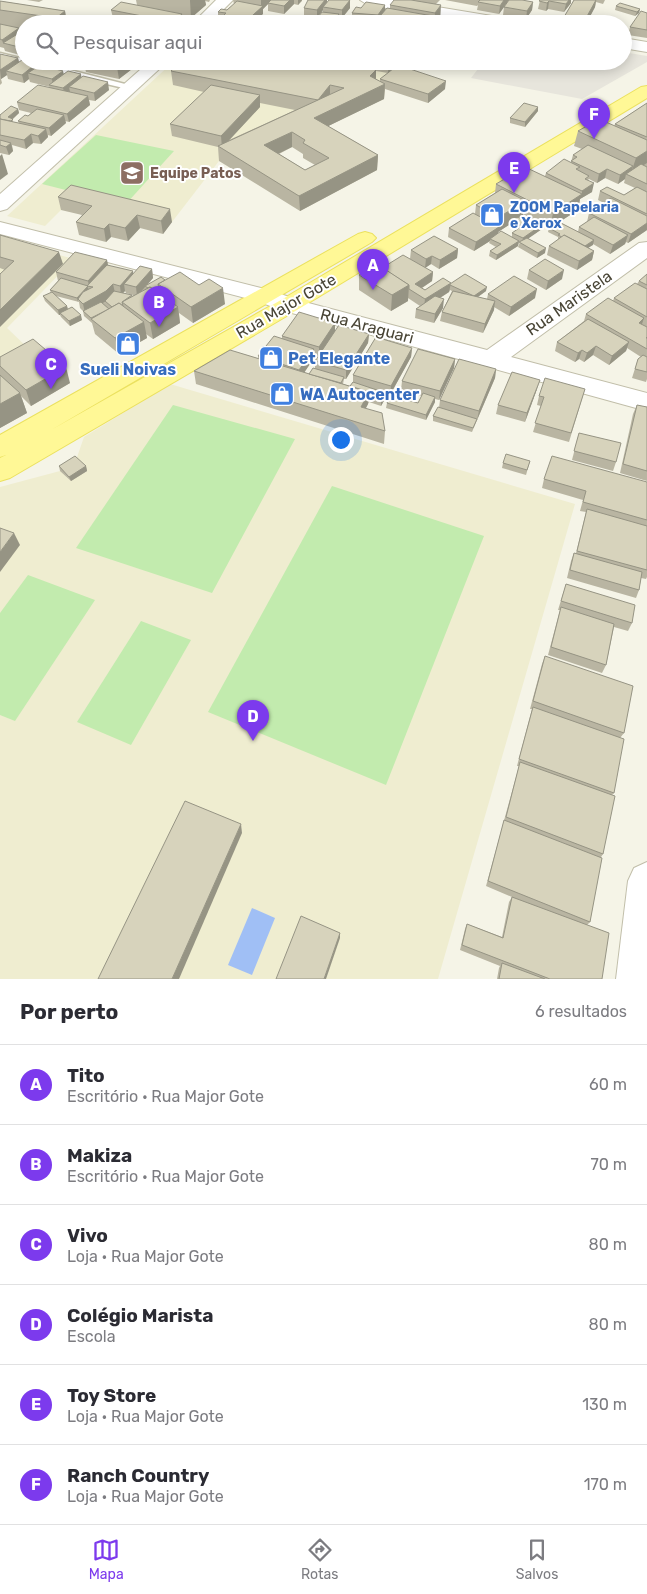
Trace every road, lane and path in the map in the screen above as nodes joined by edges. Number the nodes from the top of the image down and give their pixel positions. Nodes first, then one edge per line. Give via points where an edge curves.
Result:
1 (225, 0) edge
2 (368, 0) edge
3 (209, 15) edge
4 (457, 15) edge
5 (632, 44) edge
6 (647, 47) edge
7 (0, 56) edge
8 (15, 60) edge
9 (60, 70) edge
10 (150, 70) edge
11 (647, 76) edge
12 (132, 87) junction
13 (647, 91) edge
14 (0, 205) edge
15 (0, 228) edge
16 (647, 248) edge
17 (264, 296) junction
18 (289, 305) junction
19 (491, 359) junction
20 (647, 402) edge
21 (0, 448) edge
22 (0, 471) edge
23 (647, 881) edge
24 (636, 979) edge

1 - 3 street
2 - 4 street
5 - 6 street
7 - 8 lane
9 - 12 lane
10 - 12 street
11 - 17 main road, Rua Major Gote
12 - 14 street
13 - 18 main road, Rua Major Gote
15 - 17 street, Rua Araguari
16 - 19 street, Rua Maristela
17 - 18 street, Rua Araguari
17 - 21 main road, Rua Major Gote
18 - 19 street, Rua Araguari
18 - 22 main road, Rua Major Gote
19 - 20 street, Rua Araguari
23 - 24 street

